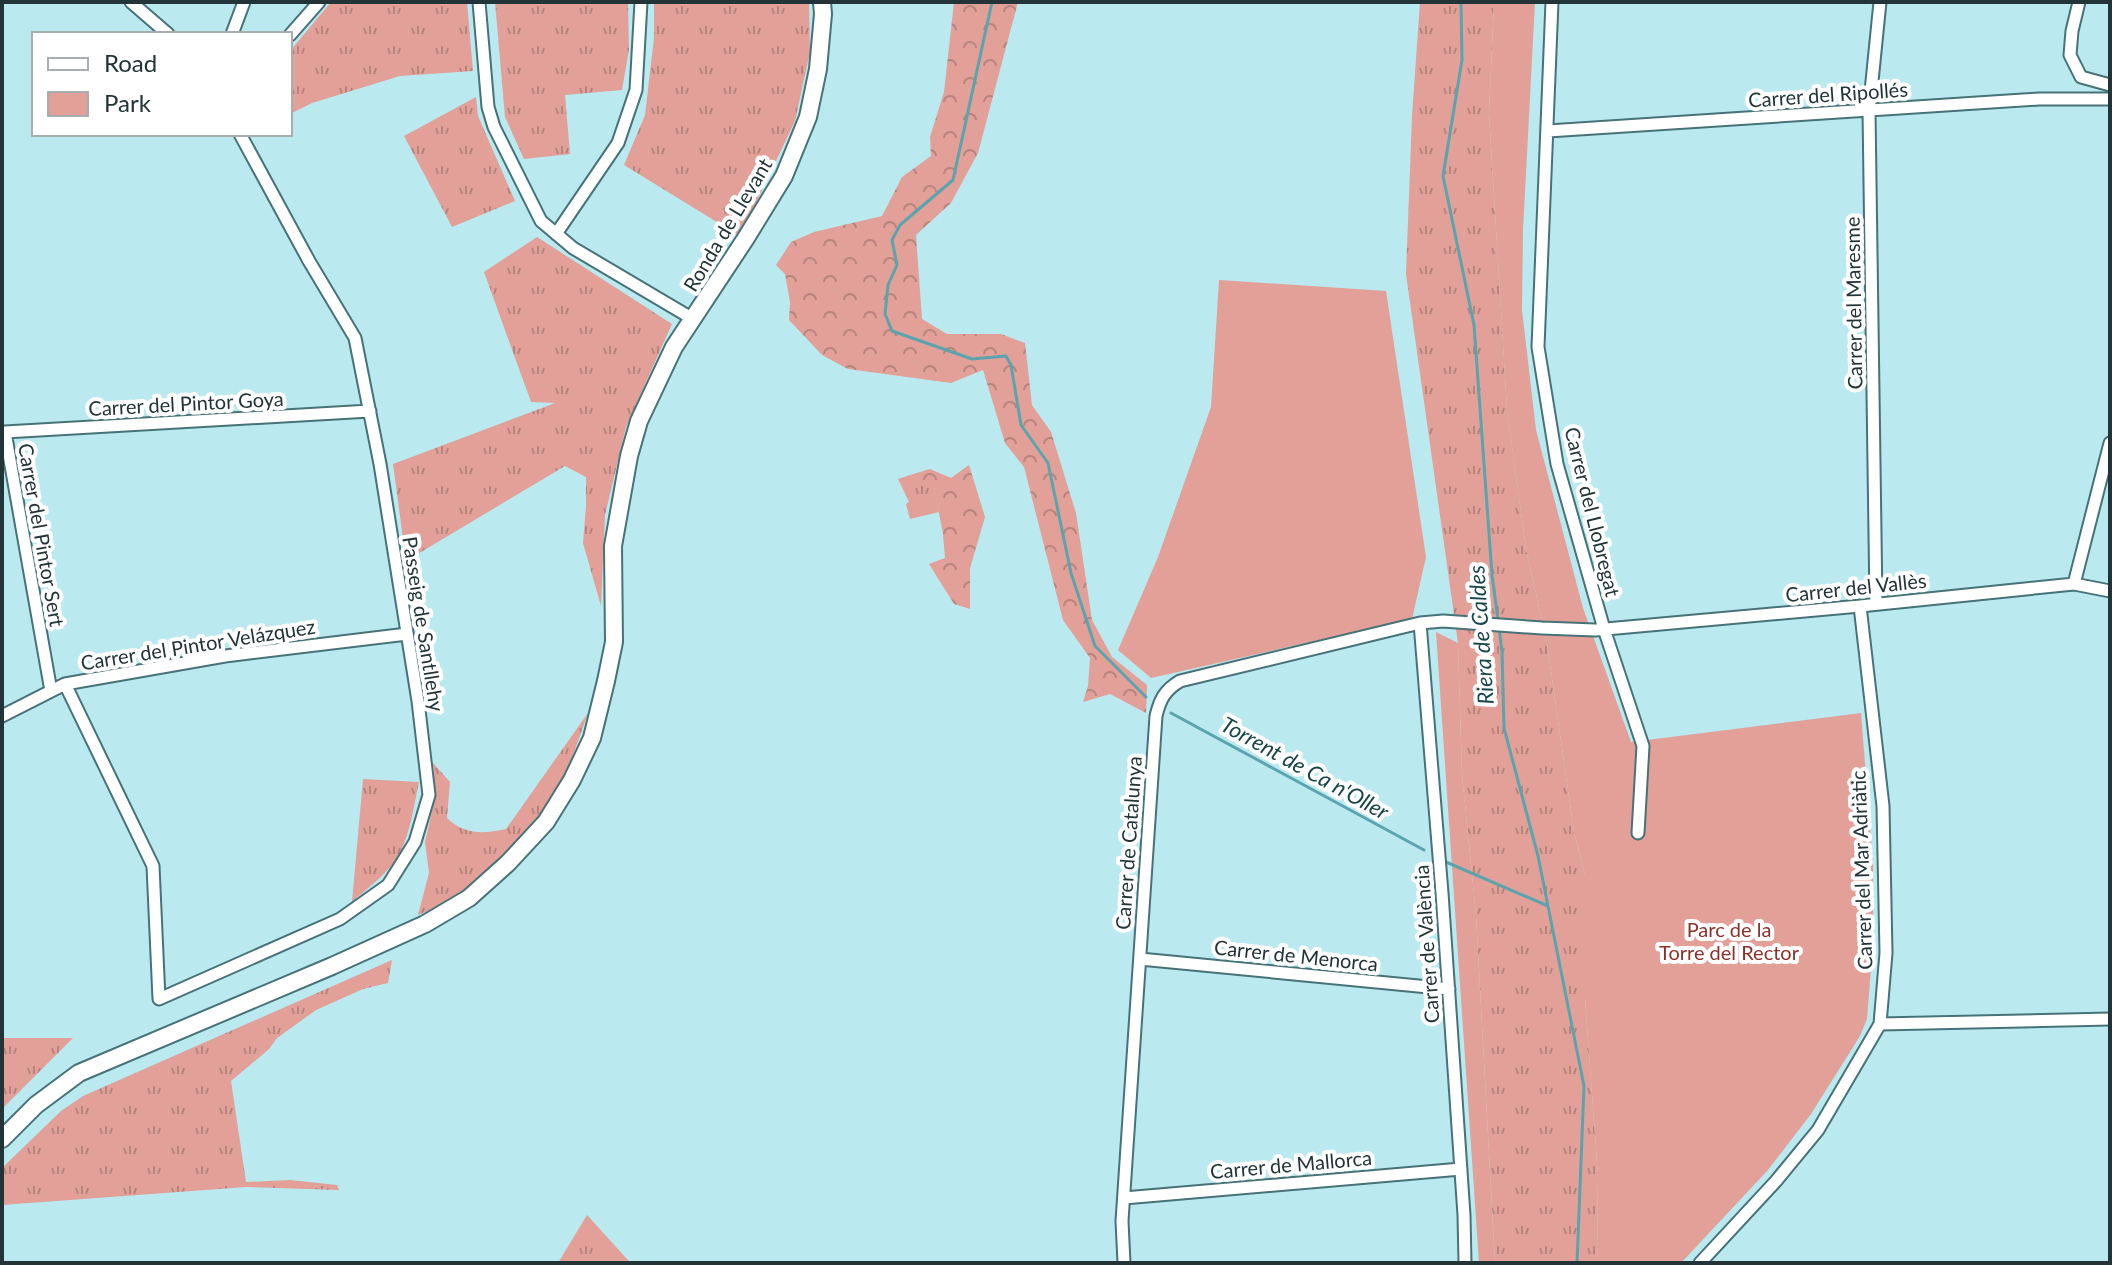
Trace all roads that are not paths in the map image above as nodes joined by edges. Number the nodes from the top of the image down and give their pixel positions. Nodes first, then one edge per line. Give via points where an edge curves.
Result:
1 (131, 2) edge
2 (244, 2) edge
3 (319, 2) edge
4 (479, 2) edge
5 (641, 2) edge
6 (822, 2) edge
7 (1552, 2) edge
8 (1880, 2) edge
9 (2079, 2) edge
10 (166, 32) edge
11 (233, 32) edge
12 (292, 33) edge
13 (2110, 85) edge
14 (2110, 99) edge
15 (1869, 111) junction
16 (1548, 131) junction
17 (241, 136) edge
18 (556, 234) junction
19 (693, 319) junction
20 (370, 411) junction
21 (5, 432) joint
22 (2110, 443) edge
23 (2074, 584) junction
24 (2110, 591) edge
25 (1876, 604) junction
26 (1860, 606) junction
27 (1420, 623) junction
28 (1542, 628) joint
29 (1604, 629) junction
30 (407, 634) junction
31 (65, 684) junction
32 (51, 691) junction
33 (2, 716) edge
34 (1638, 833) dead end
35 (1140, 959) junction
36 (1449, 989) junction
37 (2110, 1019) edge
38 (1880, 1024) junction
39 (2, 1139) edge
40 (1461, 1169) junction
41 (1124, 1198) junction
42 (1124, 1263) edge
43 (1465, 1263) edge
44 (1700, 1263) edge

1 - 10 street
2 - 11 street
3 - 12 street
4 - 18 street via 494,127 541,221
5 - 18 street via 636,90 618,143
6 - 19 main road, Ronda de Llevant via 818,69 808,117 776,188
7 - 16 street, Carrer del Llobregat
8 - 15 street, Carrer del Maresme
9 - 13 street via 2070,55 2081,77
14 - 15 street, Carrer del Ripollés
15 - 16 street, Carrer del Ripollés
15 - 25 street, Carrer del Maresme
16 - 29 street, Carrer del Llobregat via 1538,347 1557,464
17 - 20 street, Passeig de Santllehy via 355,338
18 - 19 street
19 - 39 main road, Ronda de Llevant via 639,421 613,546 614,642 592,738 546,822 469,898 425,924 79,1073
20 - 21 street, Carrer del Pintor Goya
20 - 30 street, Passeig de Santllehy
21 - 32 street, Carrer del Pintor Sert
22 - 23 street
23 - 24 street, Carrer del Vallès
23 - 25 street, Carrer del Vallès
25 - 26 street, Carrer del Vallès
26 - 29 street, Carrer del Vallès
26 - 38 street, Carrer del Mar Adriàtic via 1883,806 1886,953
27 - 28 street, Carrer de Catalunya
27 - 35 street, Carrer de Catalunya via 1180,681 1164,694 1156,716
27 - 36 street, Carrer de València
28 - 29 street, Carrer del Vallès
29 - 34 street, Carrer del Llobregat via 1643,746
30 - 31 street, Carrer del Pintor Velázquez via 225,656
30 - 31 street, Passeig de Santllehy via 429,795 415,842 388,885 340,919 159,999 153,866
31 - 32 street, Carrer del Pintor Velázquez
32 - 33 street, Carrer del Pintor Velázquez
35 - 36 street, Carrer de Menorca
35 - 41 street, Carrer de Catalunya
36 - 40 street, Carrer de València
37 - 38 street
38 - 44 street, Carrer del Mar Adriàtic via 1818,1130
40 - 41 street, Carrer de Mallorca
40 - 43 street, Carrer de València
41 - 42 street, Carrer de Catalunya

